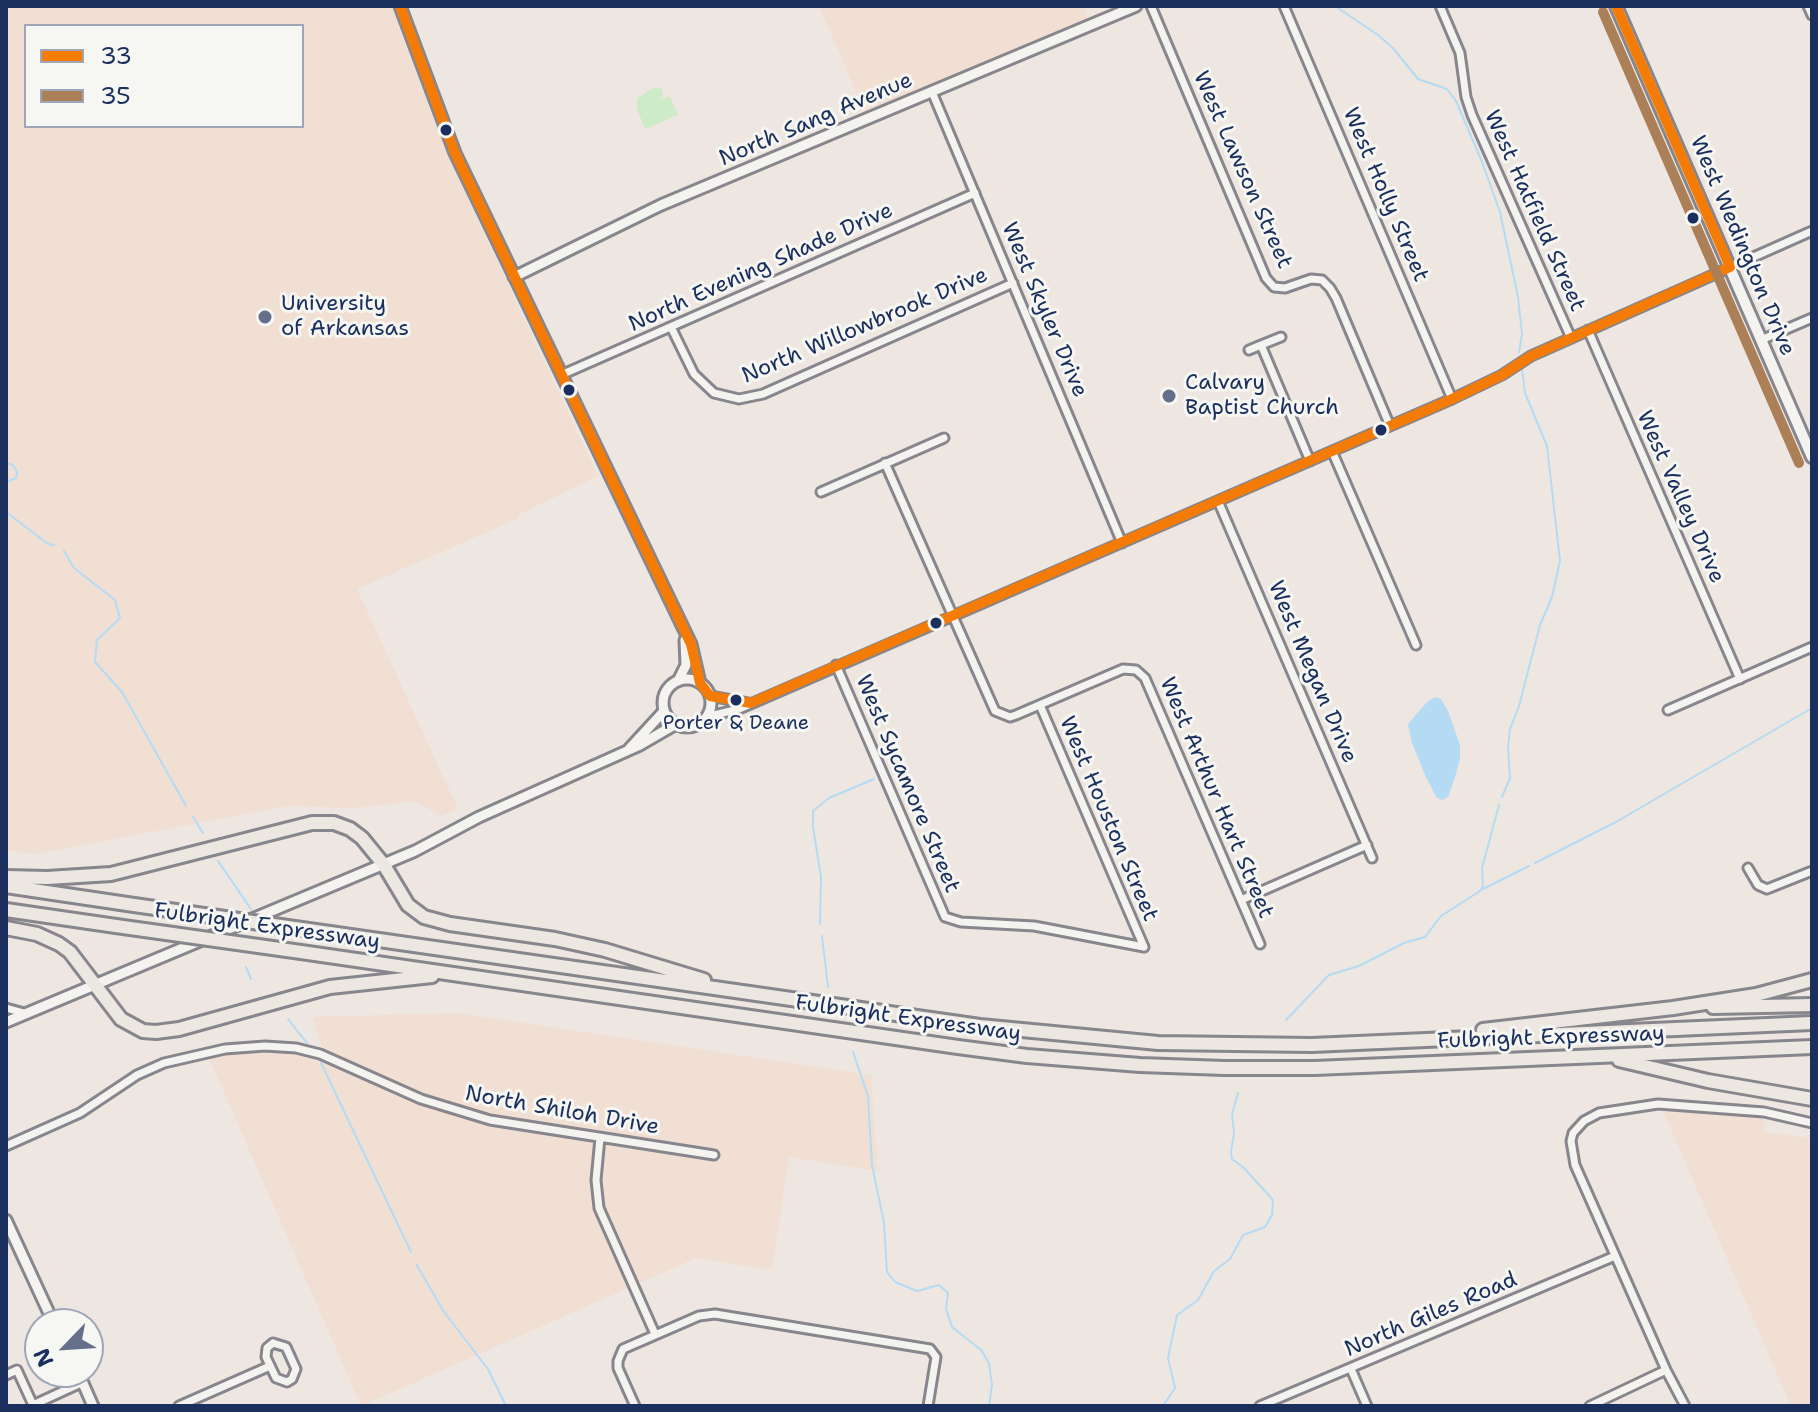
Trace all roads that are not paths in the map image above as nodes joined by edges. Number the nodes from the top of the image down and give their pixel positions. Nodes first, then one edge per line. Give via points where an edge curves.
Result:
1 (400, 6) edge
2 (1136, 6) edge
3 (1151, 6) edge
4 (1284, 6) edge
5 (1440, 6) edge
6 (1616, 6) edge
7 (1808, 6) edge
8 (1812, 15) edge
9 (932, 92) junction
10 (975, 193) junction
11 (1812, 231) edge
12 (1730, 267) junction
13 (514, 277) junction
14 (1013, 283) junction
15 (1812, 318) edge
16 (671, 327) junction
17 (1588, 330) junction
18 (1281, 337) dead end
19 (1571, 338) junction
20 (1761, 340) junction
21 (1261, 345) junction
22 (1249, 350) dead end
23 (561, 375) junction
24 (1452, 399) junction
25 (1390, 426) junction
26 (944, 438) dead end
27 (1332, 451) junction
28 (1812, 457) edge
29 (1310, 461) junction
30 (885, 463) junction
31 (821, 492) dead end
32 (1218, 501) junction
33 (1122, 543) junction
34 (951, 616) junction
35 (684, 629) junction
36 (1416, 645) dead end
37 (1812, 647) edge
38 (836, 665) junction
39 (1740, 679) junction
40 (678, 681) junction
41 (700, 683) junction
42 (710, 696) junction
43 (751, 703) junction
44 (1040, 705) junction
45 (1668, 710) dead end
46 (664, 711) junction
47 (710, 716) junction
48 (676, 724) junction
49 (629, 749) junction
50 (1367, 845) junction
51 (1372, 858) dead end
52 (384, 865) junction
53 (1748, 868) dead end
54 (1812, 871) edge
55 (6, 877) edge
56 (6, 886) edge
57 (1241, 900) junction
58 (6, 910) edge
59 (6, 928) edge
60 (1260, 944) dead end
61 (1144, 947) joint
62 (459, 974) junction
63 (1812, 980) edge
64 (94, 986) junction
65 (741, 992) junction
66 (1812, 1005) edge
67 (6, 1008) edge
68 (1673, 1008) junction
69 (24, 1013) junction
70 (6, 1022) edge
71 (1812, 1023) edge
72 (1385, 1042) junction
73 (1812, 1047) edge
74 (1601, 1056) junction
75 (1812, 1099) edge
76 (1812, 1123) edge
77 (600, 1138) junction
78 (6, 1146) edge
79 (714, 1155) dead end
80 (6, 1220) edge
81 (1615, 1256) junction
82 (47, 1308) edge
83 (655, 1334) junction
84 (270, 1366) junction
85 (1351, 1369) junction
86 (1666, 1370) junction
87 (6, 1375) edge
88 (71, 1388) edge
89 (34, 1406) edge
90 (179, 1406) edge
91 (635, 1406) edge
92 (928, 1406) edge
93 (1260, 1406) edge
94 (1367, 1406) edge
95 (1590, 1406) edge
96 (1685, 1406) edge

1 - 13 street via 455,153
2 - 9 street, North Sang Avenue
3 - 25 street, West Lawson Street via 1266,278 1274,287 1311,279 1330,288
4 - 24 street, West Holly Street
5 - 19 street, West Hatfield Street via 1460,53 1472,115
6 - 12 main road, West Wedington Drive
7 - 8 street
9 - 10 street, West Skyler Drive
9 - 13 street, North Sang Avenue via 647,211
10 - 14 street, West Skyler Drive
10 - 16 street, North Evening Shade Drive
11 - 12 street
12 - 17 street
12 - 20 main road, West Wedington Drive
13 - 23 street
14 - 16 street, North Willowbrook Drive via 763,394 739,399 714,393 694,374
14 - 33 street, West Skyler Drive
15 - 20 street
16 - 23 street, North Evening Shade Drive
17 - 19 street
17 - 39 street, West Valley Drive
18 - 21 street
19 - 24 street
20 - 28 main road, West Wedington Drive
21 - 22 street
21 - 29 street
23 - 35 street
24 - 25 street
25 - 27 street
26 - 30 street
27 - 29 street
27 - 36 street
29 - 32 street
30 - 31 street
30 - 34 street
32 - 33 street
32 - 50 street, West Megan Drive
33 - 34 street
34 - 38 street
34 - 44 street via 990,704 1002,715
35 - 40 street via 686,665
35 - 41 street
37 - 39 street
38 - 43 street
38 - 61 street, West Sycamore Street via 945,917 1034,926
39 - 45 street
40 - 41 street
40 - 46 street via 667,691
41 - 42 street
42 - 43 street
42 - 47 street
43 - 47 street
44 - 57 street, West Arthur Hart Street via 1123,669 1145,678
44 - 61 street, West Houston Street
46 - 48 street
46 - 49 street
47 - 48 street via 691,727
48 - 49 street
49 - 52 street
50 - 51 street, West Megan Drive
50 - 57 street
52 - 55 highway via 356,833 323,822 111,874
52 - 64 street
52 - 65 highway via 408,905 435,921 605,950
53 - 54 street via 1767,889
56 - 65 highway, Fulbright Expressway, bridge
57 - 60 street, West Arthur Hart Street
58 - 62 highway, Fulbright Expressway, bridge
59 - 64 highway via 59,944
62 - 64 highway via 330,987 156,1032 121,1019
62 - 74 highway, Fulbright Expressway via 1083,1061 1300,1068
63 - 68 highway
64 - 69 street
65 - 72 highway, Fulbright Expressway via 1094,1038 1222,1045
66 - 68 highway
67 - 69 street
68 - 72 highway
69 - 70 street
71 - 72 highway, Fulbright Expressway
73 - 74 highway, Fulbright Expressway
74 - 75 highway
76 - 81 street via 1764,1112 1658,1104 1599,1113 1584,1121 1571,1141 1575,1165
77 - 78 street, North Shiloh Drive via 466,1114 320,1054 255,1046 152,1067 80,1113
77 - 79 street, North Shiloh Drive
77 - 83 street via 599,1208
80 - 82 street
81 - 85 street, North Giles Road
81 - 86 street
83 - 91 street via 619,1355 618,1368
83 - 92 street via 715,1314 930,1349 934,1352
84 - 84 street via 281,1382 295,1375 281,1343 267,1348
84 - 90 street
85 - 93 street, North Giles Road
85 - 94 street
86 - 95 street
86 - 96 street
87 - 89 street via 17,1370
88 - 89 street

